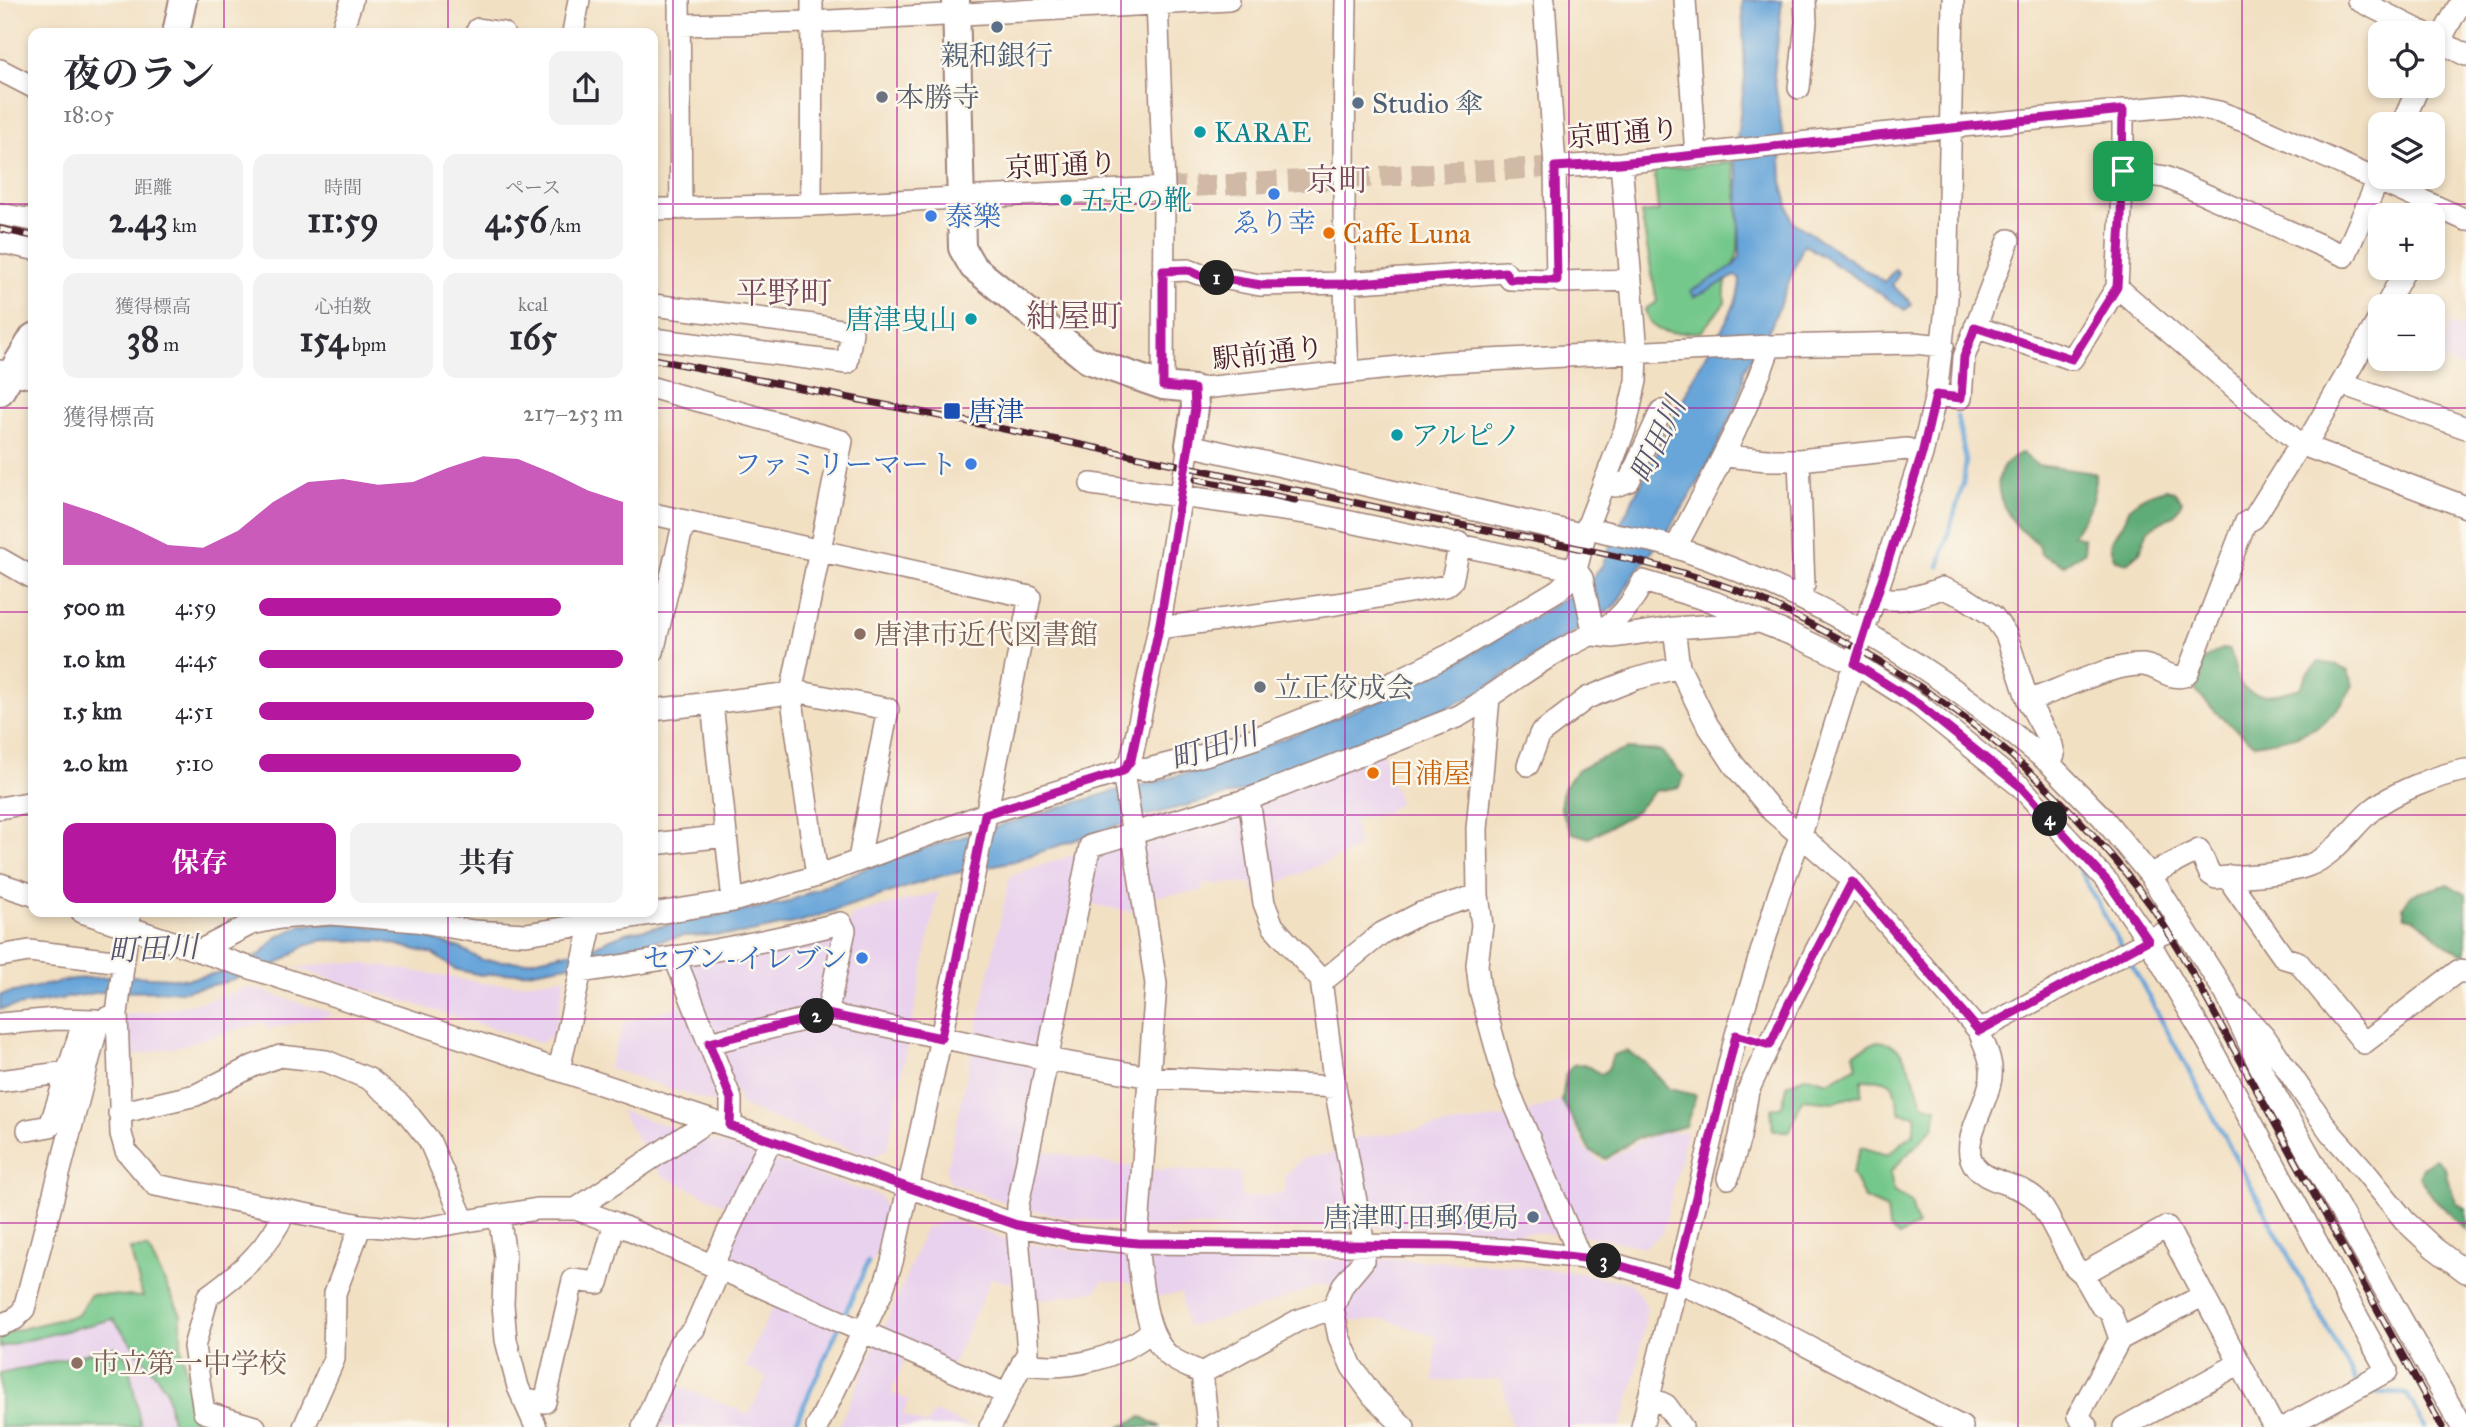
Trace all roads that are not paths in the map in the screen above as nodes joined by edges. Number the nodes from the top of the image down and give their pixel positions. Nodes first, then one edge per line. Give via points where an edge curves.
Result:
1 (183, 0) edge
2 (352, 0) edge
3 (579, 0) edge
4 (679, 0) edge
5 (812, 0) edge
6 (1229, 0) edge
7 (1346, 0) edge
8 (1544, 0) edge
9 (1685, 0) edge
10 (1805, 0) edge
11 (1953, 0) edge
12 (2358, 0) edge
13 (2462, 0) edge
14 (1157, 3) edge
15 (956, 6) edge
16 (2395, 21) edge
17 (811, 22) junction
18 (2445, 24) edge
19 (679, 25) junction
20 (177, 28) edge
21 (343, 28) edge
22 (574, 28) edge
23 (2445, 47) edge
24 (2466, 55) edge
25 (0, 70) edge
26 (28, 84) edge
27 (1799, 88) dead end
28 (2123, 110) junction
29 (1950, 129) junction
30 (1696, 155) junction
31 (1620, 163) junction
32 (1555, 167) junction
33 (2123, 171) junction
34 (2368, 172) edge
35 (1164, 188) junction
36 (2374, 189) edge
37 (2398, 189) edge
38 (960, 198) junction
39 (2421, 203) edge
40 (811, 205) junction
41 (658, 209) edge
42 (681, 209) junction
43 (0, 214) edge
44 (2445, 214) edge
45 (28, 219) edge
46 (2466, 220) edge
47 (2009, 240) dead end
48 (0, 242) edge
49 (28, 248) edge
50 (1163, 271) junction
51 (1557, 280) junction
52 (1630, 280) junction
53 (1344, 284) junction
54 (2117, 287) junction
55 (658, 306) edge
56 (1975, 327) junction
57 (2368, 338) edge
58 (658, 340) edge
59 (1765, 346) junction
60 (1943, 346) junction
61 (28, 347) edge
62 (1637, 352) junction
63 (1348, 372) junction
64 (11, 379) edge
65 (2342, 384) junction
66 (1163, 386) junction
67 (658, 389) edge
68 (1194, 389) junction
69 (1936, 395) junction
70 (1661, 411) dead end
71 (2466, 428) edge
72 (1189, 445) junction
73 (2302, 445) junction
74 (1922, 454) junction
75 (1725, 456) junction
76 (1799, 460) junction
77 (1604, 482) junction
78 (1091, 484) dead end
79 (1182, 495) junction
80 (2466, 507) edge
81 (658, 515) edge
82 (684, 521) junction
83 (1592, 532) junction
84 (1460, 543) junction
85 (1674, 547) junction
86 (820, 551) junction
87 (0, 559) edge
88 (1579, 574) junction
89 (28, 575) edge
90 (1877, 595) junction
91 (1800, 597) junction
92 (1760, 622) junction
93 (1158, 628) junction
94 (1674, 628) junction
95 (658, 631) edge
96 (1864, 631) junction
97 (1594, 635) junction
98 (1855, 664) junction
99 (1679, 667) junction
100 (791, 693) junction
101 (1489, 698) junction
102 (2028, 701) junction
103 (712, 703) junction
104 (658, 709) edge
105 (2050, 764) junction
106 (1528, 765) dead end
107 (2466, 770) edge
108 (1125, 772) junction
109 (1249, 799) junction
110 (28, 803) edge
111 (0, 807) edge
112 (985, 818) junction
113 (1133, 832) junction
114 (1801, 835) junction
115 (726, 836) junction
116 (658, 843) edge
117 (859, 859) junction
118 (2150, 875) junction
119 (817, 876) junction
120 (2231, 876) junction
121 (1852, 882) junction
122 (0, 884) edge
123 (28, 893) edge
124 (1478, 895) junction
125 (733, 901) junction
126 (658, 910) edge
127 (290, 917) edge
128 (420, 917) edge
129 (492, 917) edge
130 (593, 917) edge
131 (250, 918) edge
132 (128, 919) edge
133 (2183, 926) junction
134 (494, 933) junction
135 (2132, 948) junction
136 (203, 952) junction
137 (0, 956) edge
138 (676, 958) junction
139 (122, 961) junction
140 (580, 972) junction
141 (2466, 972) edge
142 (1321, 980) junction
143 (2226, 994) junction
144 (827, 1014) junction
145 (101, 1018) junction
146 (0, 1024) edge
147 (1979, 1031) junction
148 (1736, 1035) junction
149 (941, 1038) junction
150 (709, 1043) junction
151 (1770, 1045) junction
152 (1047, 1059) junction
153 (559, 1070) junction
154 (68, 1072) junction
155 (1150, 1077) junction
156 (0, 1081) edge
157 (1335, 1087) junction
158 (120, 1113) junction
159 (709, 1120) junction
160 (730, 1126) junction
161 (28, 1130) dead end
162 (771, 1139) junction
163 (1728, 1178) dead end
164 (910, 1189) junction
165 (576, 1209) junction
166 (285, 1211) junction
167 (499, 1216) junction
168 (464, 1222) junction
169 (615, 1223) junction
170 (361, 1225) junction
171 (1017, 1225) junction
172 (1138, 1243) junction
173 (1364, 1245) junction
174 (1580, 1257) junction
175 (716, 1268) junction
176 (2466, 1272) edge
177 (2083, 1274) junction
178 (1675, 1282) junction
179 (2204, 1295) junction
180 (1333, 1308) junction
181 (0, 1325) edge
182 (848, 1326) junction
183 (1152, 1331) junction
184 (2120, 1339) junction
185 (1023, 1363) junction
186 (2240, 1363) junction
187 (1202, 1373) junction
188 (1006, 1394) junction
189 (1649, 1397) junction
190 (523, 1399) junction
191 (819, 1426) edge
192 (255, 1427) edge
193 (304, 1427) edge
194 (536, 1427) edge
195 (643, 1427) edge
196 (990, 1427) edge
197 (1208, 1427) edge
198 (1404, 1427) edge
199 (1642, 1427) edge
200 (1682, 1427) edge
201 (1962, 1427) edge
202 (2087, 1427) edge
203 (2124, 1427) edge
204 (2274, 1427) edge
205 (2285, 1427) edge
206 (2462, 1427) edge

1 - 20 main road
2 - 21 street
3 - 22 street
4 - 19 street
5 - 17 street
6 - 14 street
7 - 53 street
8 - 32 street
9 - 30 street
10 - 27 street
11 - 29 street
12 - 16 street
13 - 18 street
14 - 15 street
14 - 35 street
15 - 17 street
15 - 38 main road
17 - 19 street
17 - 40 street
19 - 42 street
23 - 24 street
25 - 26 street
28 - 29 street, 京町通り
28 - 33 street
28 - 34 street, 京町通り via 2183,105 2219,112
29 - 30 street, 京町通り
29 - 60 street
30 - 31 street, 京町通り
31 - 32 street, 京町通り
31 - 52 street
32 - 51 street
33 - 36 street via 2165,177 2345,256
33 - 54 street
35 - 38 street, 京町通り
35 - 50 street
37 - 39 street, 京町通り
38 - 40 street, 京町通り
38 - 66 main road via 962,247 972,267 1088,360
40 - 42 street, 京町通り
41 - 42 street, 京町通り
43 - 45 street
44 - 46 street, 京町通り
47 - 56 street
48 - 49 street
50 - 53 street via 1188,270 1261,285
50 - 66 street
51 - 52 street
51 - 53 street via 1510,279 1505,272
52 - 62 street
53 - 63 street
54 - 56 street via 2072,359
54 - 73 street
55 - 58 street via 852,332 846,363
56 - 69 street via 1964,357 1961,398
57 - 65 street
59 - 60 street, 駅前通り
59 - 62 street, 駅前通り
59 - 75 street via 1757,386
60 - 69 street
61 - 64 main road
62 - 63 street, 駅前通り
62 - 77 street via 1632,404
63 - 68 street, 駅前通り
65 - 71 street
65 - 73 street
66 - 68 main road
67 - 86 street via 842,441
68 - 72 main road
69 - 74 street
70 - 77 street via 1629,481 1615,486
72 - 79 street
72 - 83 street
73 - 80 street
73 - 102 street via 2254,517 2245,523 2184,677 2144,665 2119,668
74 - 76 street via 1907,449
74 - 90 street
75 - 76 street
75 - 85 street
76 - 91 street via 1804,585
77 - 83 street
78 - 79 street
79 - 84 street via 1313,514
79 - 93 street
81 - 82 street
82 - 86 street
82 - 95 street
83 - 85 street
83 - 88 street
84 - 88 street
84 - 93 street via 1452,581 1446,586
85 - 91 street
86 - 100 street
86 - 112 street via 1030,597
87 - 89 street
88 - 97 street
88 - 108 street via 1449,655 1384,687 1208,754
90 - 96 street
90 - 102 street via 1887,600 1942,588 1993,616 2006,634
91 - 96 street
92 - 94 street
92 - 97 street via 1714,602 1643,581 1632,604
92 - 98 street
93 - 108 street
94 - 97 street via 1612,637
94 - 99 street
96 - 98 street
96 - 105 street via 1935,674
97 - 101 street via 1559,651
98 - 114 street
98 - 135 street via 1918,704 2021,787 2108,882
99 - 106 street via 1587,698 1540,734
99 - 114 street via 1734,765 1773,812
100 - 103 street
100 - 117 street via 888,709
100 - 119 street
101 - 109 street via 1459,716
101 - 124 street via 1477,829
102 - 105 street via 2052,745
103 - 104 street
103 - 115 street
105 - 118 street via 2104,818
107 - 120 street via 2417,785 2374,808 2331,852 2308,866
108 - 112 street
108 - 113 street
109 - 113 street
109 - 142 street via 1264,903 1273,926
110 - 111 street
112 - 117 street
112 - 149 street
113 - 152 street via 1090,846
113 - 155 street via 1157,984
114 - 121 street
114 - 148 street
115 - 116 street
115 - 125 street
117 - 119 street
118 - 120 street via 2199,850 2210,874
118 - 133 street
119 - 125 street
120 - 141 street via 2284,958 2298,962 2364,1043 2458,971
121 - 147 street
121 - 151 street
122 - 123 street
124 - 142 street via 1421,913 1382,933
124 - 174 street via 1480,990 1506,1084
125 - 126 street
127 - 131 street
128 - 134 street
129 - 134 street
130 - 134 street via 526,934
130 - 140 street
131 - 136 street
132 - 136 street
132 - 139 street
133 - 135 street
133 - 143 street
135 - 147 street
135 - 205 street via 2210,1046 2387,1371
136 - 153 street
137 - 139 street via 29,951
138 - 140 street
138 - 144 street via 841,923 845,930
138 - 150 street
139 - 145 street
140 - 153 street
142 - 157 street
143 - 176 street via 2267,1040 2330,1132 2405,1222
143 - 206 street via 2263,1073
144 - 149 street
144 - 150 street
145 - 146 street
145 - 154 street
145 - 158 street
145 - 181 street via 24,1309
147 - 177 street via 1992,1076 1968,1145 1971,1160 1980,1174 2018,1187 2037,1200
148 - 151 street
148 - 178 street
149 - 152 street
149 - 164 street
150 - 160 street via 731,1099
151 - 163 street via 1748,1091
152 - 155 street
152 - 171 street
153 - 159 street
154 - 156 street
154 - 161 street via 50,1126
155 - 157 street
155 - 172 street
157 - 173 street
158 - 166 street via 126,1151 156,1185
158 - 168 street via 196,1094 280,1056 326,1061 369,1079 401,1105 429,1140
159 - 160 street
159 - 165 street
160 - 162 street
162 - 164 street
162 - 175 street
164 - 171 street
164 - 182 street via 882,1293
165 - 167 street via 537,1209
165 - 169 street
166 - 170 street
166 - 192 street via 262,1248 208,1296 194,1347 204,1412
167 - 168 street
167 - 190 street via 505,1256 506,1340
168 - 170 street via 414,1230
169 - 175 street
169 - 190 street via 598,1283 573,1280 545,1402
170 - 193 street via 335,1293 334,1359
171 - 172 street via 1073,1237
171 - 185 street via 1028,1352
172 - 173 street
172 - 183 street
173 - 174 street via 1450,1246
173 - 180 street via 1363,1261 1343,1285
174 - 178 street
175 - 182 street
175 - 195 street via 694,1329 679,1345
177 - 179 street via 2167,1227
177 - 184 street via 2100,1304 2111,1313
178 - 189 street
178 - 201 street via 1717,1299
179 - 184 street
179 - 186 street
180 - 187 street via 1297,1321
180 - 198 street via 1352,1367
182 - 188 street
182 - 191 street
183 - 185 street via 1120,1352 1079,1364
183 - 187 street via 1171,1357
184 - 202 street via 2078,1416
185 - 188 street
186 - 203 street
186 - 204 street
187 - 197 street
188 - 196 street
189 - 199 street
189 - 200 street via 1666,1405
190 - 194 street

